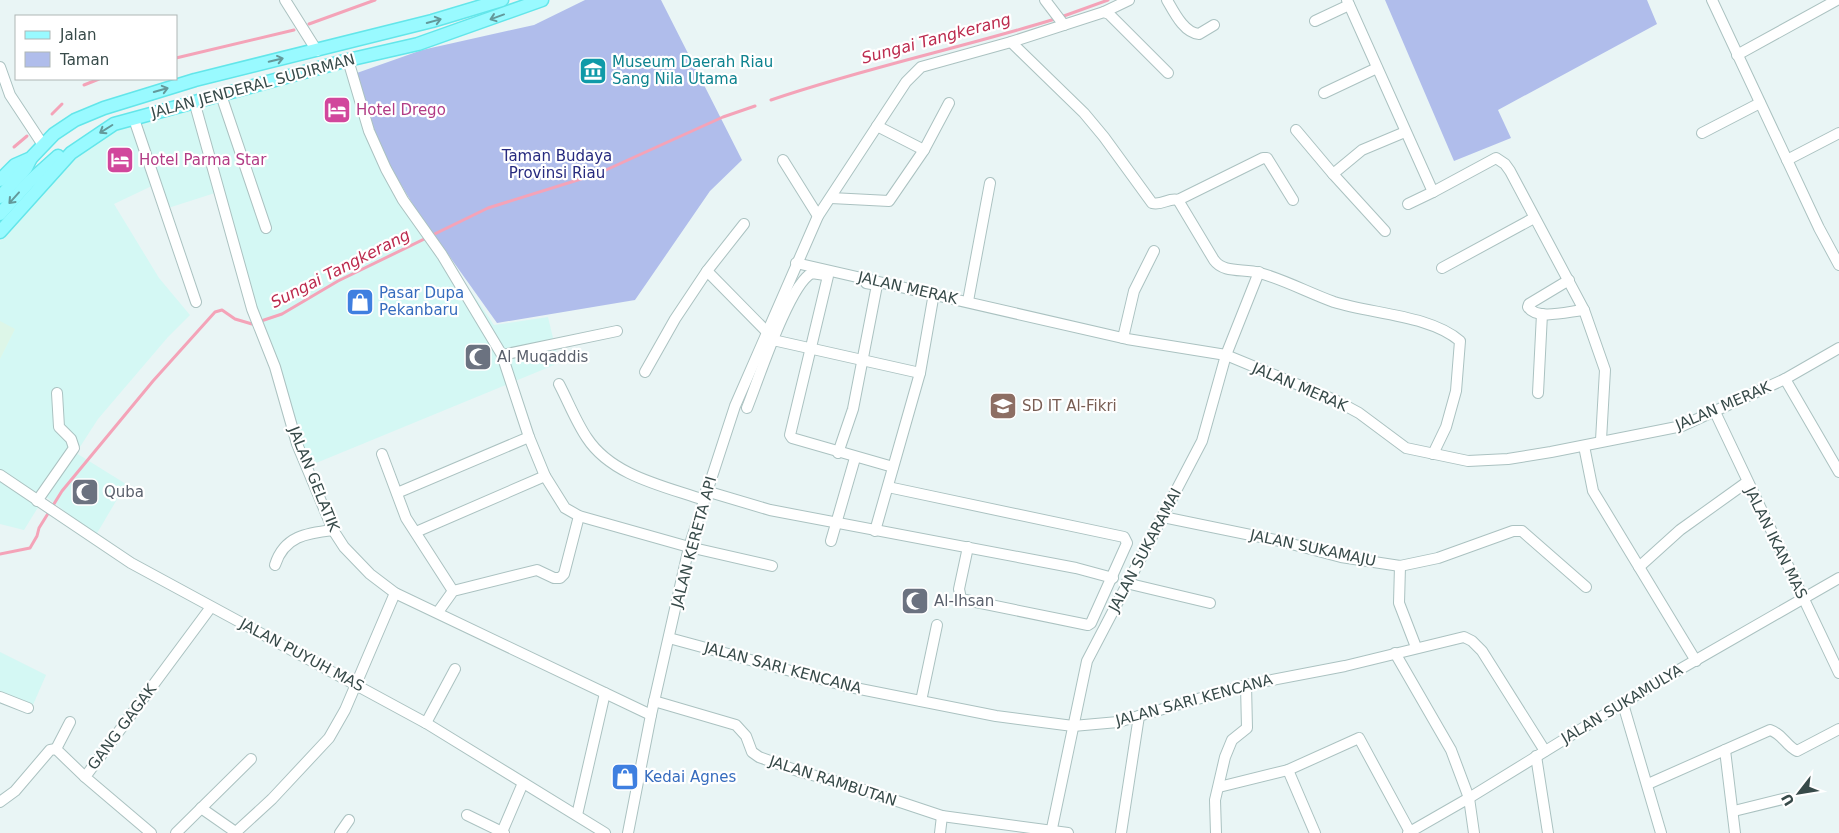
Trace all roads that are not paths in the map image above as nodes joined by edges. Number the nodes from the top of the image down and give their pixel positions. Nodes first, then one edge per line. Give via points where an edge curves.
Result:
1 (285, 0) edge
2 (502, 0) edge
3 (542, 0) edge
4 (1129, 0) edge
5 (1167, 0) edge
6 (1712, 0) edge
7 (1837, 0) edge
8 (1348, 3) edge
9 (1048, 4) edge
10 (1104, 12) junction
11 (1315, 21) dead end
12 (1064, 25) junction
13 (1214, 25) dead end
14 (1011, 42) junction
15 (317, 51) junction
16 (1737, 56) junction
17 (348, 60) junction
18 (0, 67) edge
19 (1377, 68) junction
20 (1168, 73) dead end
21 (1324, 93) dead end
22 (221, 95) junction
23 (194, 101) junction
24 (949, 103) dead end
25 (1760, 103) junction
26 (134, 119) junction
27 (878, 126) junction
28 (1296, 130) dead end
29 (1405, 132) junction
30 (1702, 133) dead end
31 (1839, 133) edge
32 (43, 145) junction
33 (924, 150) junction
34 (71, 153) junction
35 (31, 158) junction
36 (782, 160) dead end
37 (1787, 160) junction
38 (1333, 174) junction
39 (24, 179) junction
40 (0, 180) edge
41 (990, 183) dead end
42 (1433, 192) junction
43 (0, 197) edge
44 (831, 198) junction
45 (1178, 200) junction
46 (1293, 200) dead end
47 (1408, 204) dead end
48 (0, 214) edge
49 (818, 216) junction
50 (1534, 218) junction
51 (744, 224) dead end
52 (266, 228) dead end
53 (1385, 231) dead end
54 (0, 232) edge
55 (1154, 252) dead end
56 (796, 263) junction
57 (1839, 265) edge
58 (1442, 268) dead end
59 (707, 271) junction
60 (1259, 272) junction
61 (828, 276) junction
62 (1569, 280) junction
63 (934, 293) junction
64 (968, 301) junction
65 (196, 302) dead end
66 (1584, 310) junction
67 (1542, 314) junction
68 (617, 331) dead end
69 (770, 336) junction
70 (1123, 338) junction
71 (811, 348) junction
72 (1839, 348) edge
73 (502, 355) junction
74 (1226, 356) junction
75 (862, 360) junction
76 (645, 372) dead end
77 (920, 372) junction
78 (1785, 379) junction
79 (559, 384) dead end
80 (57, 393) dead end
81 (1538, 393) dead end
82 (748, 408) dead end
83 (1715, 412) junction
84 (529, 437) junction
85 (1602, 440) junction
86 (1584, 446) junction
87 (838, 453) junction
88 (382, 454) dead end
89 (1433, 454) junction
90 (855, 458) junction
91 (893, 467) junction
92 (1839, 472) edge
93 (0, 475) edge
94 (545, 476) junction
95 (1747, 482) junction
96 (888, 487) junction
97 (397, 494) junction
98 (705, 496) junction
99 (40, 503) junction
100 (579, 516) junction
101 (1163, 518) junction
102 (836, 524) junction
103 (334, 530) junction
104 (416, 532) junction
105 (875, 532) junction
106 (831, 540) dead end
107 (690, 546) junction
108 (968, 547) junction
109 (275, 564) dead end
110 (772, 566) dead end
111 (1400, 566) junction
112 (1638, 567) junction
113 (1112, 578) junction
114 (1839, 578) edge
115 (1126, 583) junction
116 (1586, 587) dead end
117 (453, 591) junction
118 (395, 593) junction
119 (1803, 599) junction
120 (1210, 603) dead end
121 (212, 607) junction
122 (438, 612) junction
123 (937, 624) dead end
124 (669, 638) junction
125 (1416, 647) junction
126 (1395, 653) junction
127 (1696, 660) junction
128 (455, 669) dead end
129 (1839, 673) edge
130 (355, 683) junction
131 (1246, 685) junction
132 (605, 693) junction
133 (0, 697) edge
134 (654, 701) junction
135 (921, 702) junction
136 (1623, 704) junction
137 (28, 708) dead end
138 (651, 715) junction
139 (1139, 716) junction
140 (70, 722) dead end
141 (426, 723) junction
142 (1073, 726) junction
143 (1839, 729) edge
144 (56, 749) junction
145 (1725, 750) junction
146 (1540, 754) junction
147 (251, 759) dead end
148 (1288, 770) junction
149 (85, 777) junction
150 (523, 783) junction
151 (1648, 784) junction
152 (1219, 787) junction
153 (1469, 798) junction
154 (1787, 798) dead end
155 (0, 802) edge
156 (201, 808) junction
157 (1734, 811) junction
158 (467, 815) dead end
159 (577, 815) junction
160 (942, 816) junction
161 (349, 820) dead end
162 (234, 832) edge
163 (503, 832) edge
164 (1052, 832) edge
165 (1409, 832) edge
166 (151, 833) edge
167 (176, 833) edge
168 (340, 833) edge
169 (605, 833) edge
170 (628, 833) edge
171 (940, 833) edge
172 (1068, 833) edge
173 (1121, 833) edge
174 (1216, 833) edge
175 (1315, 833) edge
176 (1474, 833) edge
177 (1548, 833) edge
178 (1661, 833) edge
179 (1735, 833) edge

1 - 15 street
15 -> 2 main road, JALAN JENDERAL SUDIRMAN via 469,12
3 -> 17 main road, JALAN JENDERAL SUDIRMAN via 418,44
4 - 10 street, JALAN KERETA API
5 - 13 street via 1192,33 1199,34
6 - 16 street
7 - 16 street
8 - 11 street
8 - 19 street
9 - 12 street
10 - 12 street, JALAN KERETA API
10 - 20 street
12 - 14 street, JALAN KERETA API
14 - 27 street, JALAN KERETA API via 918,69
14 - 45 street via 1084,113 1149,201 1156,205
32 -> 15 main road, JALAN JENDERAL SUDIRMAN via 76,120 104,108 195,80
16 - 25 street
17 - 22 main road, JALAN JENDERAL SUDIRMAN
17 - 73 street via 369,131 403,200 442,255
18 - 32 street via 10,95
19 - 21 street
19 - 29 street
22 - 23 main road, JALAN JENDERAL SUDIRMAN
22 - 52 street
23 - 26 main road, JALAN JENDERAL SUDIRMAN
23 - 103 street, JALAN GELATIK via 252,309 276,367 297,444
24 - 33 street
25 - 30 street
25 - 37 street
26 -> 34 main road, JALAN JENDERAL SUDIRMAN via 114,124
26 - 65 street
27 - 33 street
27 - 44 street, JALAN KERETA API
28 - 38 street
29 - 38 street via 1362,150
29 - 42 street
31 - 37 street
32 - 35 main road, JALAN JENDERAL SUDIRMAN
33 - 44 street via 889,201
34 - 39 main road via 56,157
34 - 54 main road, JALAN JENDERAL SUDIRMAN
35 - 39 main road
35 - 40 main road, JALAN JENDERAL SUDIRMAN via 15,165
36 - 49 street
37 - 57 street
38 - 53 street
39 - 43 main road
39 -> 48 main road
41 - 64 street
42 - 47 street
42 - 50 street via 1496,158 1510,171
44 - 49 street, JALAN KERETA API
45 - 46 street via 1263,158 1272,164
45 - 60 street via 1216,264
49 - 56 street, JALAN KERETA API
50 - 58 street
50 - 62 street
51 - 59 street
55 - 70 street via 1134,291
56 - 63 street, JALAN MERAK
56 - 69 street, JALAN KERETA API
59 - 69 street
59 - 76 street
60 - 74 street, JALAN SUKARAMAI
60 - 89 street via 1335,302 1430,325 1460,341 1456,391 1446,427
61 - 69 street via 812,273 802,282
61 - 71 street
61 - 75 street via 877,285
62 - 66 street
62 - 67 street via 1529,304 1530,311
63 - 64 street, JALAN MERAK
63 - 77 street
64 - 70 street, JALAN MERAK
66 - 67 street
66 - 85 street via 1605,370
67 - 81 street
68 - 73 street
69 - 71 street
69 - 82 street
69 - 98 street, JALAN KERETA API via 735,406
70 - 74 street, JALAN MERAK
71 - 75 street
71 - 87 street via 790,435
72 - 78 street, JALAN MERAK
73 - 84 street
74 - 89 street, JALAN MERAK via 1335,400 1359,413 1406,448
74 - 101 street, JALAN SUKARAMAI via 1202,441
75 - 77 street
75 - 87 street via 853,409
77 - 91 street
78 - 83 street, JALAN MERAK
78 - 92 street
79 - 98 street via 587,438 603,455 632,475
80 - 99 street via 58,425 71,439 74,448
83 - 85 street, JALAN MERAK via 1682,426
83 - 95 street, JALAN IKAN MAS
84 - 94 street
84 - 97 street
85 - 86 street, JALAN MERAK
86 - 89 street, JALAN MERAK via 1468,461
86 - 112 street via 1593,491
87 - 90 street
88 - 97 street
90 - 91 street
90 - 102 street
91 - 96 street
93 - 99 street, JALAN PUYUH MAS
94 - 100 street via 565,508
94 - 104 street
95 - 112 street via 1680,530
95 - 119 street, JALAN IKAN MAS
96 - 105 street
96 - 113 street via 1124,537 1127,542
97 - 104 street via 406,518
98 - 102 street
98 - 107 street, JALAN KERETA API
99 - 121 street, JALAN PUYUH MAS via 131,563
100 - 107 street
100 - 117 street via 564,574 560,578 537,570
101 - 111 street, JALAN SUKAMAJU via 1280,541 1341,557
101 - 115 street, JALAN SUKARAMAI
102 - 105 street
102 - 106 street
103 - 109 street via 312,532 292,539
103 - 118 street, JALAN GELATIK via 356,562
104 - 117 street
105 - 108 street
107 - 110 street
107 - 124 street, JALAN KERETA API
108 - 113 street
108 - 113 street via 959,589 961,599 1088,625
111 - 116 street, JALAN SUKAMAJU via 1438,558 1513,531 1522,531
111 - 125 street via 1399,603
112 - 127 street
114 - 119 street, JALAN SUKAMULYA
115 - 120 street
115 - 142 street, JALAN SUKARAMAI via 1087,661
117 - 122 street
118 - 122 street, JALAN GELATIK
118 - 130 street
119 - 127 street, JALAN SUKAMULYA
119 - 129 street, JALAN IKAN MAS
121 - 130 street, JALAN PUYUH MAS
121 - 149 street, GANG GAGAK
122 - 132 street, JALAN GELATIK
123 - 135 street
124 - 134 street, JALAN KERETA API
124 - 135 street, JALAN SARI KENCANA via 850,687
125 - 126 street, JALAN SARI KENCANA
125 - 146 street, JALAN SARI KENCANA via 1459,637 1472,641 1482,651
126 - 131 street, JALAN SARI KENCANA
126 - 153 street via 1451,750
127 - 136 street, JALAN SUKAMULYA
128 - 141 street
130 - 141 street, JALAN PUYUH MAS
130 - 162 street via 329,738 272,799
131 - 139 street, JALAN SARI KENCANA
131 - 152 street via 1247,728 1229,746
132 - 138 street, JALAN GELATIK
132 - 159 street
133 - 137 street
134 - 138 street, JALAN KERETA API
134 - 160 street, JALAN RAMBUTAN via 736,725 746,736 750,750 759,757
135 - 142 street, JALAN SARI KENCANA
136 - 146 street, JALAN SUKAMULYA
136 - 151 street
138 - 170 street, JALAN KERETA API
139 - 142 street, JALAN SARI KENCANA via 1118,722
139 - 173 street
140 - 144 street
141 - 150 street, JALAN PUYUH MAS
142 - 164 street, JALAN SUKARAMAI
143 - 145 street via 1797,751 1781,734 1770,730
144 - 149 street
144 - 155 street via 50,750 21,784
145 - 151 street
145 - 157 street
146 - 153 street, JALAN SUKAMULYA
146 - 177 street
147 - 156 street
148 - 152 street
148 - 165 street via 1359,738
148 - 175 street
149 - 166 street, GANG GAGAK
150 - 159 street, JALAN PUYUH MAS
150 - 163 street
151 - 178 street
152 - 174 street via 1215,800
153 - 165 street, JALAN SUKAMULYA
153 - 176 street
154 - 157 street
156 - 162 street
156 - 167 street
157 - 179 street
158 - 163 street
159 - 169 street, JALAN PUYUH MAS
160 - 164 street, JALAN RAMBUTAN
160 - 171 street
161 - 168 street
164 - 172 street

